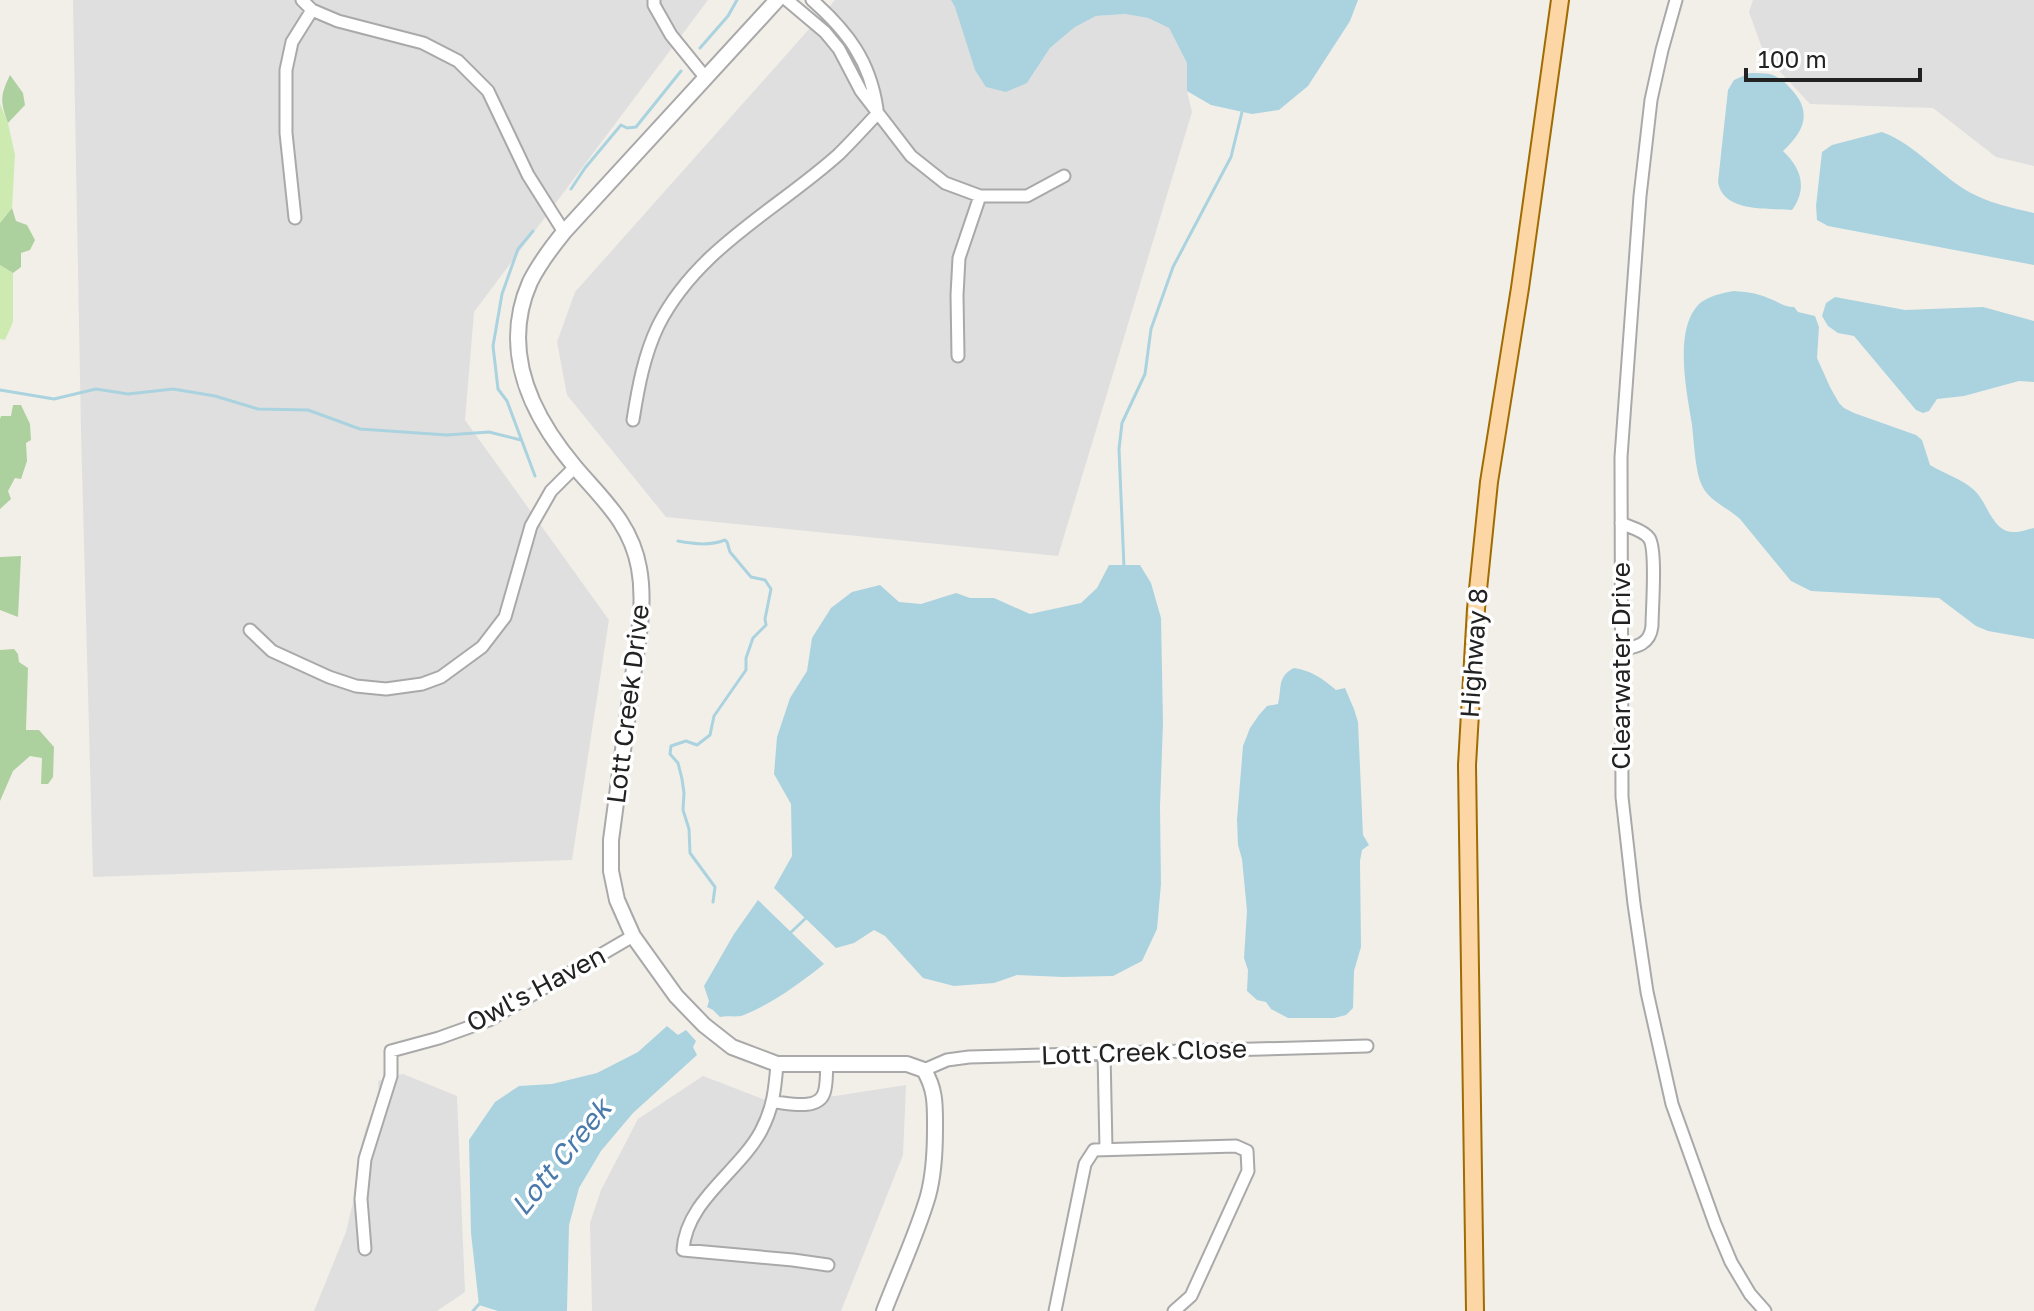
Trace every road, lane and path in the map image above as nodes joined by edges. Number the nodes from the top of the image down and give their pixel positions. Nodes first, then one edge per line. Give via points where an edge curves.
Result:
1 (302, 0) edge
2 (654, 0) edge
3 (777, 0) edge
4 (787, 0) edge
5 (812, 0) edge
6 (1560, 0) edge
7 (1676, 0) edge
8 (312, 10) junction
9 (705, 77) junction
10 (877, 114) junction
11 (1064, 176) dead end
12 (980, 196) junction
13 (295, 218) dead end
14 (564, 232) junction
15 (958, 356) dead end
16 (633, 420) dead end
17 (575, 467) junction
18 (1621, 523) junction
19 (250, 630) dead end
20 (1620, 650) junction
21 (633, 936) junction
22 (1367, 1046) dead end
23 (1104, 1052) junction
24 (777, 1064) junction
25 (827, 1066) junction
26 (924, 1070) junction
27 (774, 1102) junction
28 (1106, 1149) junction
29 (365, 1249) dead end
30 (828, 1265) dead end
31 (884, 1311) edge
32 (1055, 1311) edge
33 (1174, 1311) edge
34 (1475, 1311) edge
35 (1765, 1311) edge

1 - 8 street
2 - 9 street via 671,35
3 - 9 street, Lott Creek Drive
4 - 10 street via 839,49
5 - 10 street via 852,42 873,87
6 - 34 main road, Highway 8 via 1489,482 1476,609 1467,765
7 - 18 street, Clearwater Drive via 1651,100 1642,178 1621,457
8 - 13 street via 292,42 286,70
8 - 14 street via 423,43 458,61 488,91 528,175
9 - 14 street, Lott Creek Drive
10 - 12 street via 911,156 945,183
10 - 16 street via 839,154 721,246 684,284 658,327 638,382
11 - 12 street via 1027,196
12 - 15 street via 959,258
14 - 17 street, Lott Creek Drive via 544,257 521,310 520,364 538,416
17 - 19 street via 551,491 531,526 505,617 482,647 441,677 386,689 356,686 272,651
17 - 21 street, Lott Creek Drive via 608,502 627,532 639,566 642,606 611,840 617,900
18 - 20 street, Clearwater Drive
18 - 20 street via 1647,535 1653,569 1650,637
20 - 35 street, Clearwater Drive via 1622,797 1655,1032 1672,1104 1715,1224 1731,1262
21 - 24 street, Lott Creek Drive via 704,1025 732,1047
21 - 29 street, Owl's Haven via 489,1020 391,1051 391,1076 365,1159
22 - 23 street, Lott Creek Close
23 - 26 street, Lott Creek Close via 955,1058
23 - 28 street
24 - 25 street, Lott Creek Drive
24 - 27 street
25 - 26 street, Lott Creek Drive via 907,1064
25 - 27 street via 819,1101
26 - 31 street via 933,1085 933,1171
27 - 30 street via 761,1132 698,1209 684,1233 683,1250
28 - 32 street via 1094,1150 1085,1164
28 - 33 street via 1236,1146 1247,1151 1242,1185 1191,1296

